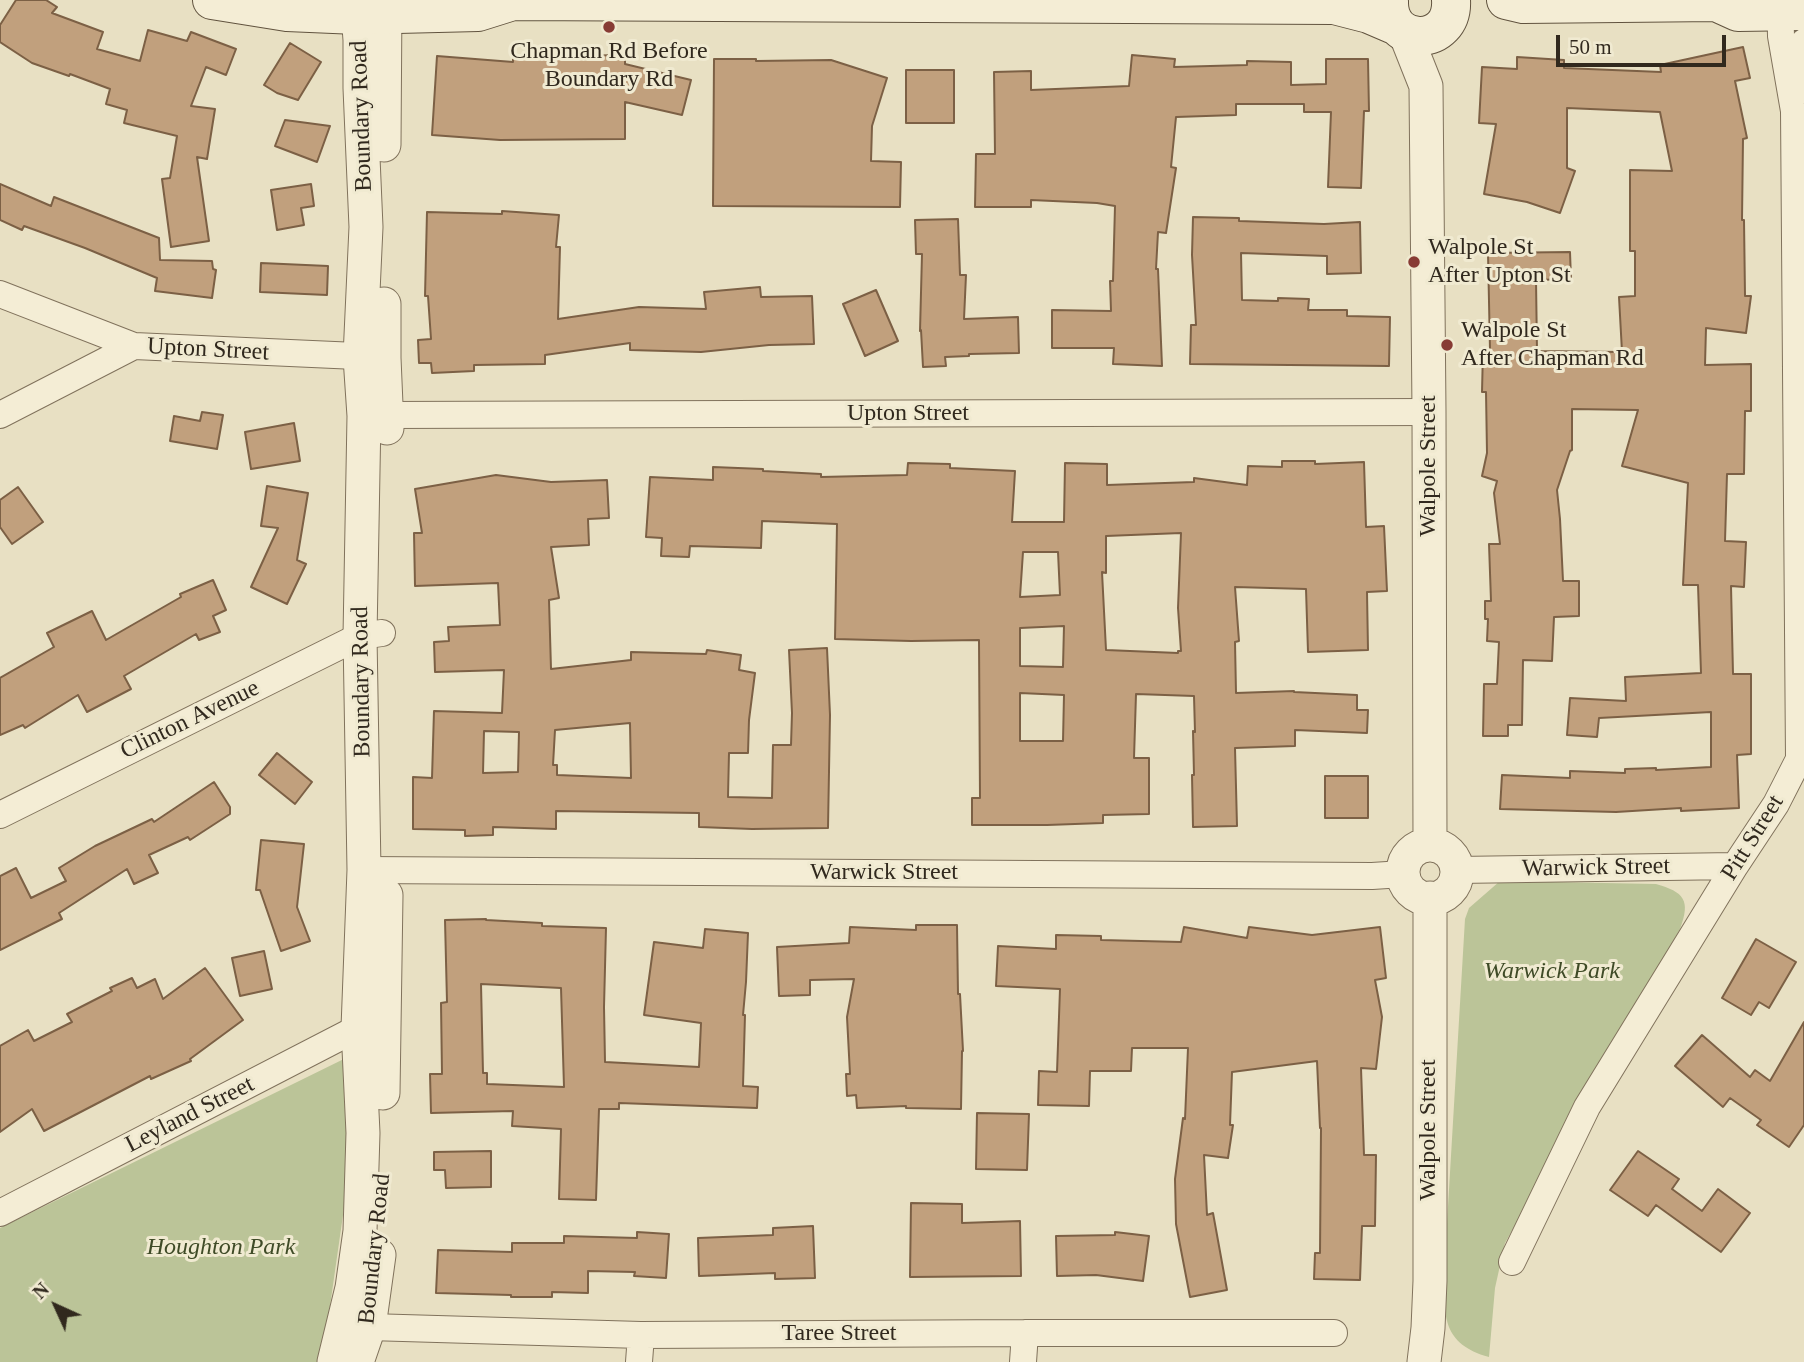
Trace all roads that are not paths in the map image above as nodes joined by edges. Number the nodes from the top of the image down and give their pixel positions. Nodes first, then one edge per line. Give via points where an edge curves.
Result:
1 (212, 0) edge
2 (511, 1) edge
3 (1719, 1) edge
4 (1033, 2) edge
5 (1514, 2) edge
6 (1344, 3) edge
7 (371, 7) edge
8 (1796, 11) edge
9 (1447, 16) edge
10 (1397, 20) edge
11 (1804, 41) edge
12 (1426, 86) junction
13 (1794, 111) junction
14 (0, 294) edge
15 (134, 346) junction
16 (372, 357) junction
17 (1429, 412) junction
18 (0, 415) edge
19 (387, 415) junction
20 (371, 634) junction
21 (1802, 759) edge
22 (0, 815) edge
23 (1430, 845) junction
24 (1735, 866) junction
25 (375, 870) junction
26 (1457, 870) junction
27 (1404, 874) junction
28 (1430, 898) junction
29 (370, 1027) junction
30 (0, 1213) edge
31 (1512, 1262) dead end
32 (357, 1325) junction
33 (1025, 1333) junction
34 (1335, 1333) dead end
35 (641, 1335) junction
36 (334, 1362) edge
37 (357, 1362) edge
38 (639, 1362) edge
39 (1023, 1362) edge
40 (1424, 1362) edge

1 - 7 main road via 288,12
2 - 4 main road
2 - 7 main road via 478,12
3 - 5 main road
3 - 8 main road via 1738,12
4 - 6 main road
5 - 9 main road via 1486,14
6 - 10 main road
7 - 16 street, Boundary Road via 384,121
8 - 13 street, Pitt Street via 1781,36
9 - 10 main road via 1435,33 1425,36 1415,36
9 - 12 street, Walpole Street
10 - 12 street, Walpole Street
11 - 13 street, Pitt Street
12 - 17 street, Walpole Street
13 - 21 street, Pitt Street
14 - 15 street, Upton Street
15 - 16 street, Upton Street
15 - 18 street
16 - 19 street, Boundary Road
16 - 20 street, Boundary Road via 364,416
17 - 19 street, Upton Street
17 - 23 street, Walpole Street
19 - 20 street, Boundary Road
20 - 22 street, Clinton Avenue
20 - 25 street, Boundary Road
21 - 24 street, Pitt Street
23 - 26 street via 1446,849
23 - 27 street via 1412,852
24 - 26 street, Warwick Street
24 - 31 street, Pitt Street via 1587,1107
25 - 27 street, Warwick Street
25 - 29 street, Boundary Road
26 - 28 street via 1450,890
27 - 28 street via 1411,891
28 - 40 street, Walpole Street via 1430,1281
29 - 30 street, Leyland Street
29 - 32 street, Boundary Road via 383,1172 381,1219 376,1286
32 - 35 street, Taree Street
32 - 36 street, Boundary Road
32 - 37 street, Boundary Road
33 - 34 street, Taree Street
33 - 35 street, Taree Street
33 - 39 street
35 - 38 street

